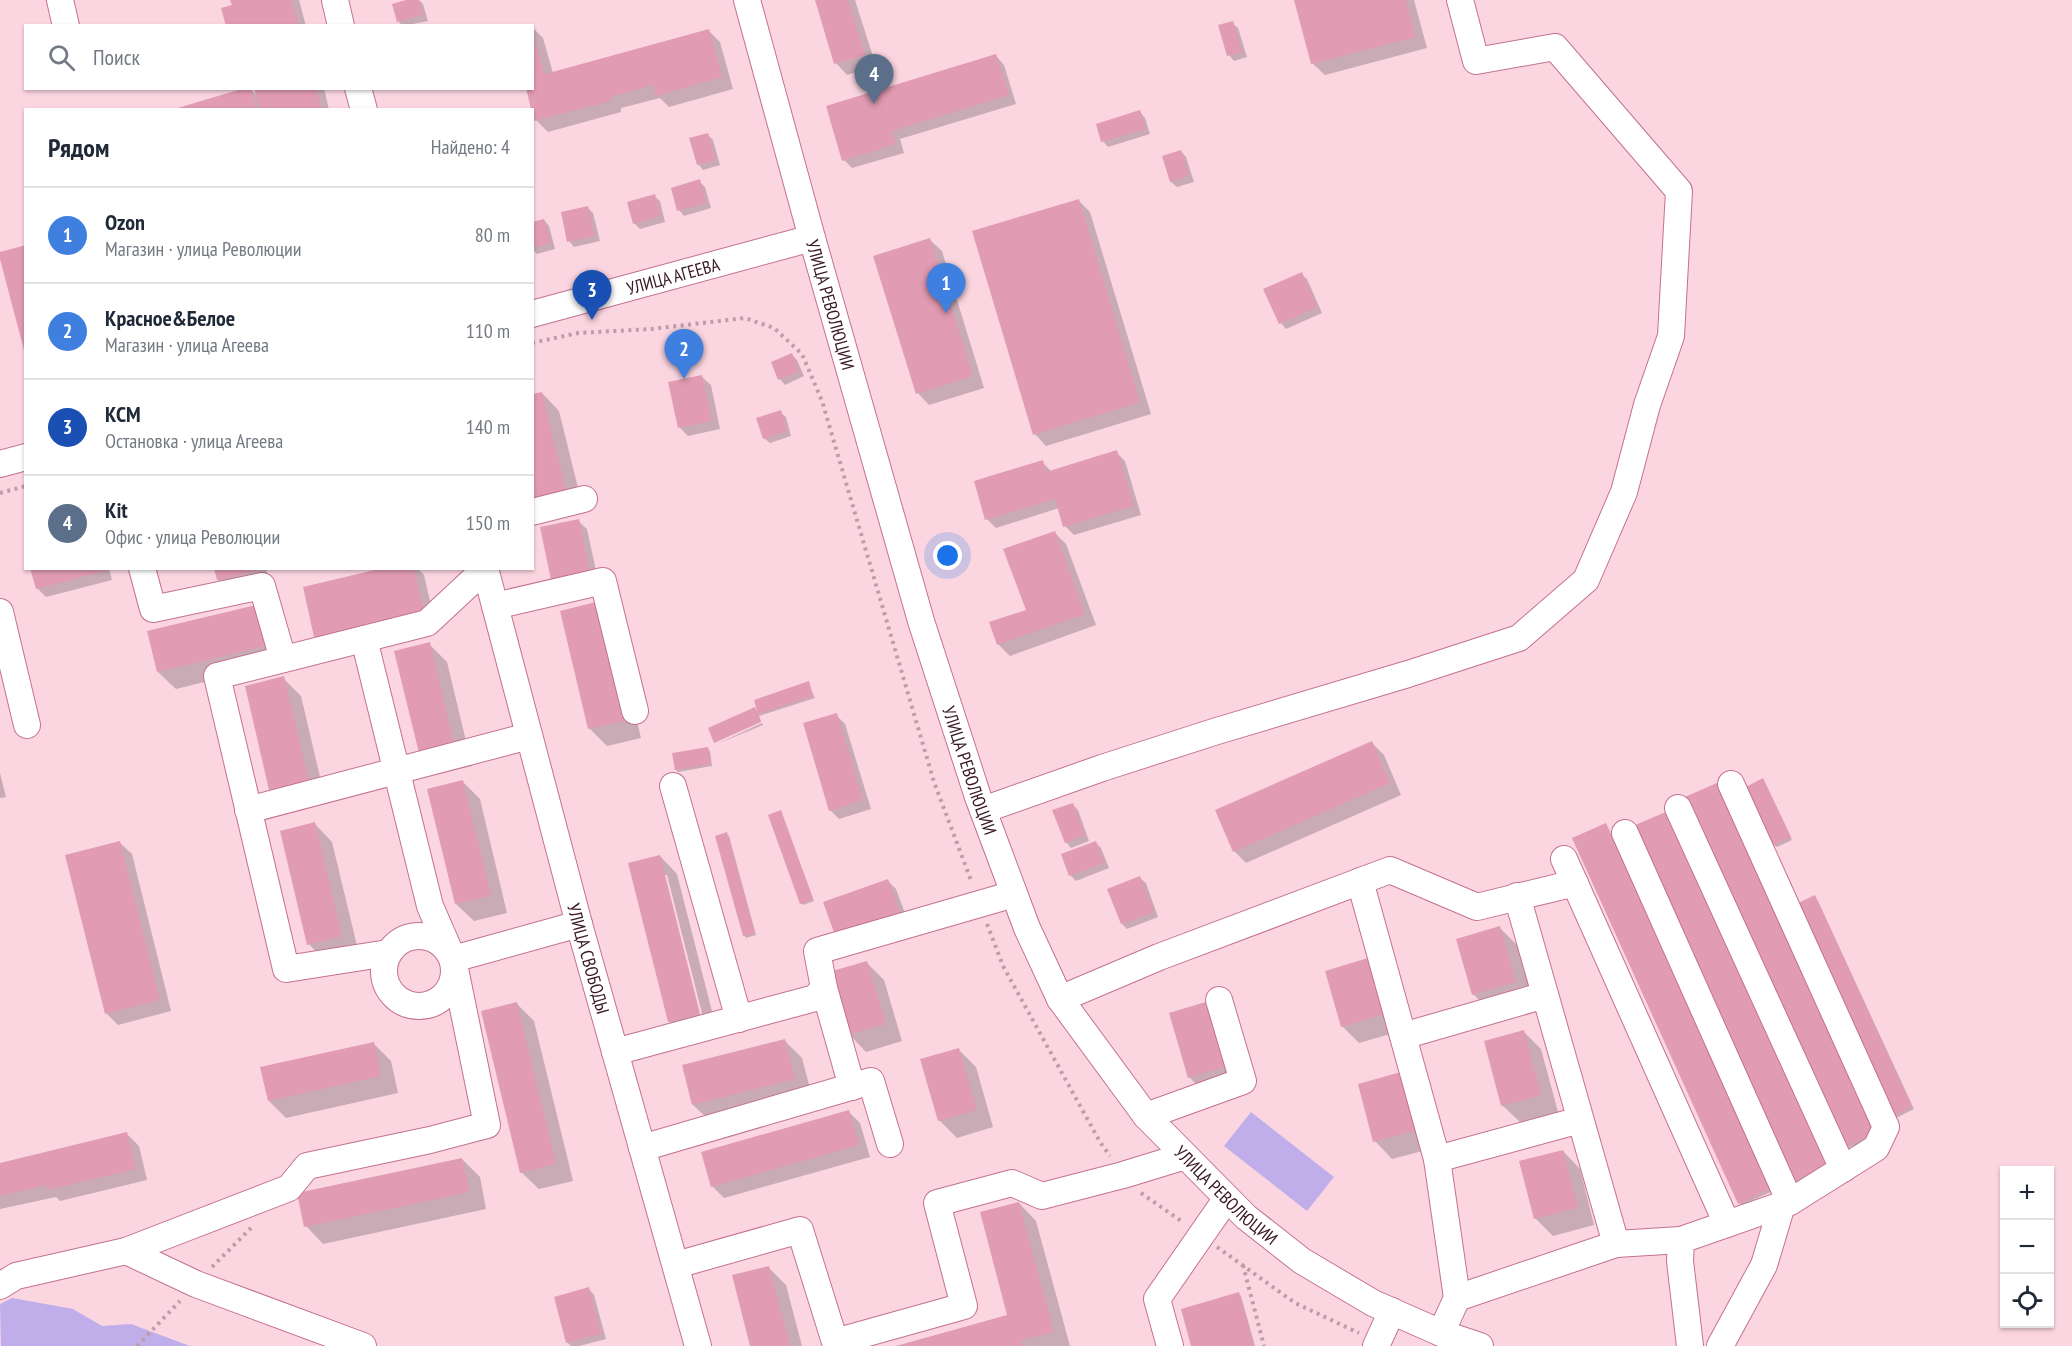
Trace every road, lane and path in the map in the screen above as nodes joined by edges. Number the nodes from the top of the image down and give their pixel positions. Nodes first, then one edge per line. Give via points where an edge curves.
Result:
1 (60, 0) edge
2 (334, 0) edge
3 (747, 0) edge
4 (1460, 0) edge
5 (66, 24) edge
6 (340, 24) edge
7 (359, 90) edge
8 (363, 108) edge
9 (812, 238) junction
10 (534, 313) edge
11 (24, 458) edge
12 (0, 464) edge
13 (24, 487) edge
14 (0, 493) edge
15 (584, 499) dead end
16 (534, 512) edge
17 (143, 570) edge
18 (484, 570) edge
19 (485, 570) edge
20 (495, 606) junction
21 (0, 612) edge
22 (364, 639) junction
23 (283, 659) junction
24 (635, 711) dead end
25 (27, 725) dead end
26 (529, 736) junction
27 (397, 771) junction
28 (1731, 784) dead end
29 (673, 786) dead end
30 (1678, 808) dead end
31 (248, 810) junction
32 (983, 810) junction
33 (1625, 832) dead end
34 (1564, 859) dead end
35 (1360, 881) junction
36 (1575, 884) junction
37 (1014, 894) junction
38 (1517, 896) junction
39 (579, 924) junction
40 (388, 953) junction
41 (453, 959) junction
42 (824, 988) junction
43 (1545, 995) junction
44 (1060, 999) junction
45 (1219, 1000) dead end
46 (739, 1019) junction
47 (1403, 1036) junction
48 (615, 1052) junction
49 (852, 1087) junction
50 (1146, 1116) junction
51 (1580, 1120) junction
52 (890, 1144) dead end
53 (642, 1148) junction
54 (1185, 1156) junction
55 (1437, 1160) junction
56 (1843, 1169) junction
57 (1227, 1198) junction
58 (1786, 1204) junction
59 (1727, 1224) junction
60 (1680, 1240) junction
61 (1616, 1244) junction
62 (126, 1251) junction
63 (675, 1265) junction
64 (1244, 1265) dead end
65 (0, 1286) edge
66 (1457, 1298) junction
67 (1392, 1311) junction
68 (1441, 1333) junction
69 (363, 1346) edge
70 (698, 1346) edge
71 (1170, 1346) edge
72 (1264, 1346) edge
73 (1376, 1346) edge
74 (1480, 1346) edge
75 (1690, 1346) edge
76 (1720, 1346) edge

1 - 5 street
2 - 6 street
3 - 9 street, УЛИЦА РЕВОЛЮЦИИ
4 - 32 street via 1476,61 1555,47 1679,191 1671,336 1647,405 1624,492 1586,580 1520,638 1196,737
7 - 8 street
9 - 10 street, УЛИЦА АГЕЕВА
9 - 32 street, УЛИЦА РЕВОЛЮЦИИ via 921,621
11 - 12 street
13 - 14 path
15 - 16 street
17 - 23 street via 153,609 262,586
18 - 22 street via 427,623
19 - 20 street, УЛИЦА СВОБОДЫ
20 - 24 street via 603,581
20 - 26 street, УЛИЦА СВОБОДЫ
21 - 25 street
22 - 23 street
22 - 27 street
23 - 31 street via 217,676
26 - 27 street
26 - 39 street, УЛИЦА СВОБОДЫ
27 - 31 street
27 - 41 street via 430,906
28 - 56 street via 1886,1127 1876,1148
29 - 46 street
30 - 56 street
31 - 40 street via 286,969
32 - 37 street, УЛИЦА РЕВОЛЮЦИИ
33 - 58 street
34 - 36 street
35 - 38 street via 1390,870 1477,907
35 - 44 street via 1158,957
35 - 47 street
36 - 38 street
36 - 59 street
37 - 42 street via 818,951
37 - 44 street, УЛИЦА РЕВОЛЮЦИИ
38 - 43 street
39 - 41 street
39 - 48 street, УЛИЦА СВОБОДЫ
40 - 41 street via 405,938 428,936 439,941
40 - 41 street via 384,964 387,987 394,997 416,1006 427,1006 447,993 453,983
41 - 62 street via 487,1125 307,1166 289,1188
42 - 46 street via 815,998
42 - 49 street
43 - 47 street
43 - 51 street
44 - 50 street, УЛИЦА РЕВОЛЮЦИИ
45 - 50 street via 1243,1081
46 - 48 street
47 - 55 street
48 - 53 street, УЛИЦА СВОБОДЫ
49 - 52 street via 871,1081
49 - 53 street
50 - 54 street, УЛИЦА РЕВОЛЮЦИИ
51 - 55 street
51 - 61 street
53 - 63 street, УЛИЦА СВОБОДЫ
54 - 57 street, УЛИЦА РЕВОЛЮЦИИ
54 - 63 street via 1042,1197 1012,1183 937,1203 964,1306 835,1342 800,1230
55 - 66 street
56 - 58 street
57 - 67 street, УЛИЦА РЕВОЛЮЦИИ via 1246,1218 1302,1261
57 - 71 street via 1157,1299
58 - 59 street
58 - 76 street via 1764,1265
59 - 60 street
60 - 61 street
60 - 75 street
61 - 66 street
62 - 65 street via 16,1276
62 - 69 street via 196,1284
63 - 70 street, УЛИЦА СВОБОДЫ
64 - 72 path
66 - 68 street
67 - 68 street, УЛИЦА РЕВОЛЮЦИИ
67 - 73 street
68 - 74 street, УЛИЦА РЕВОЛЮЦИИ

